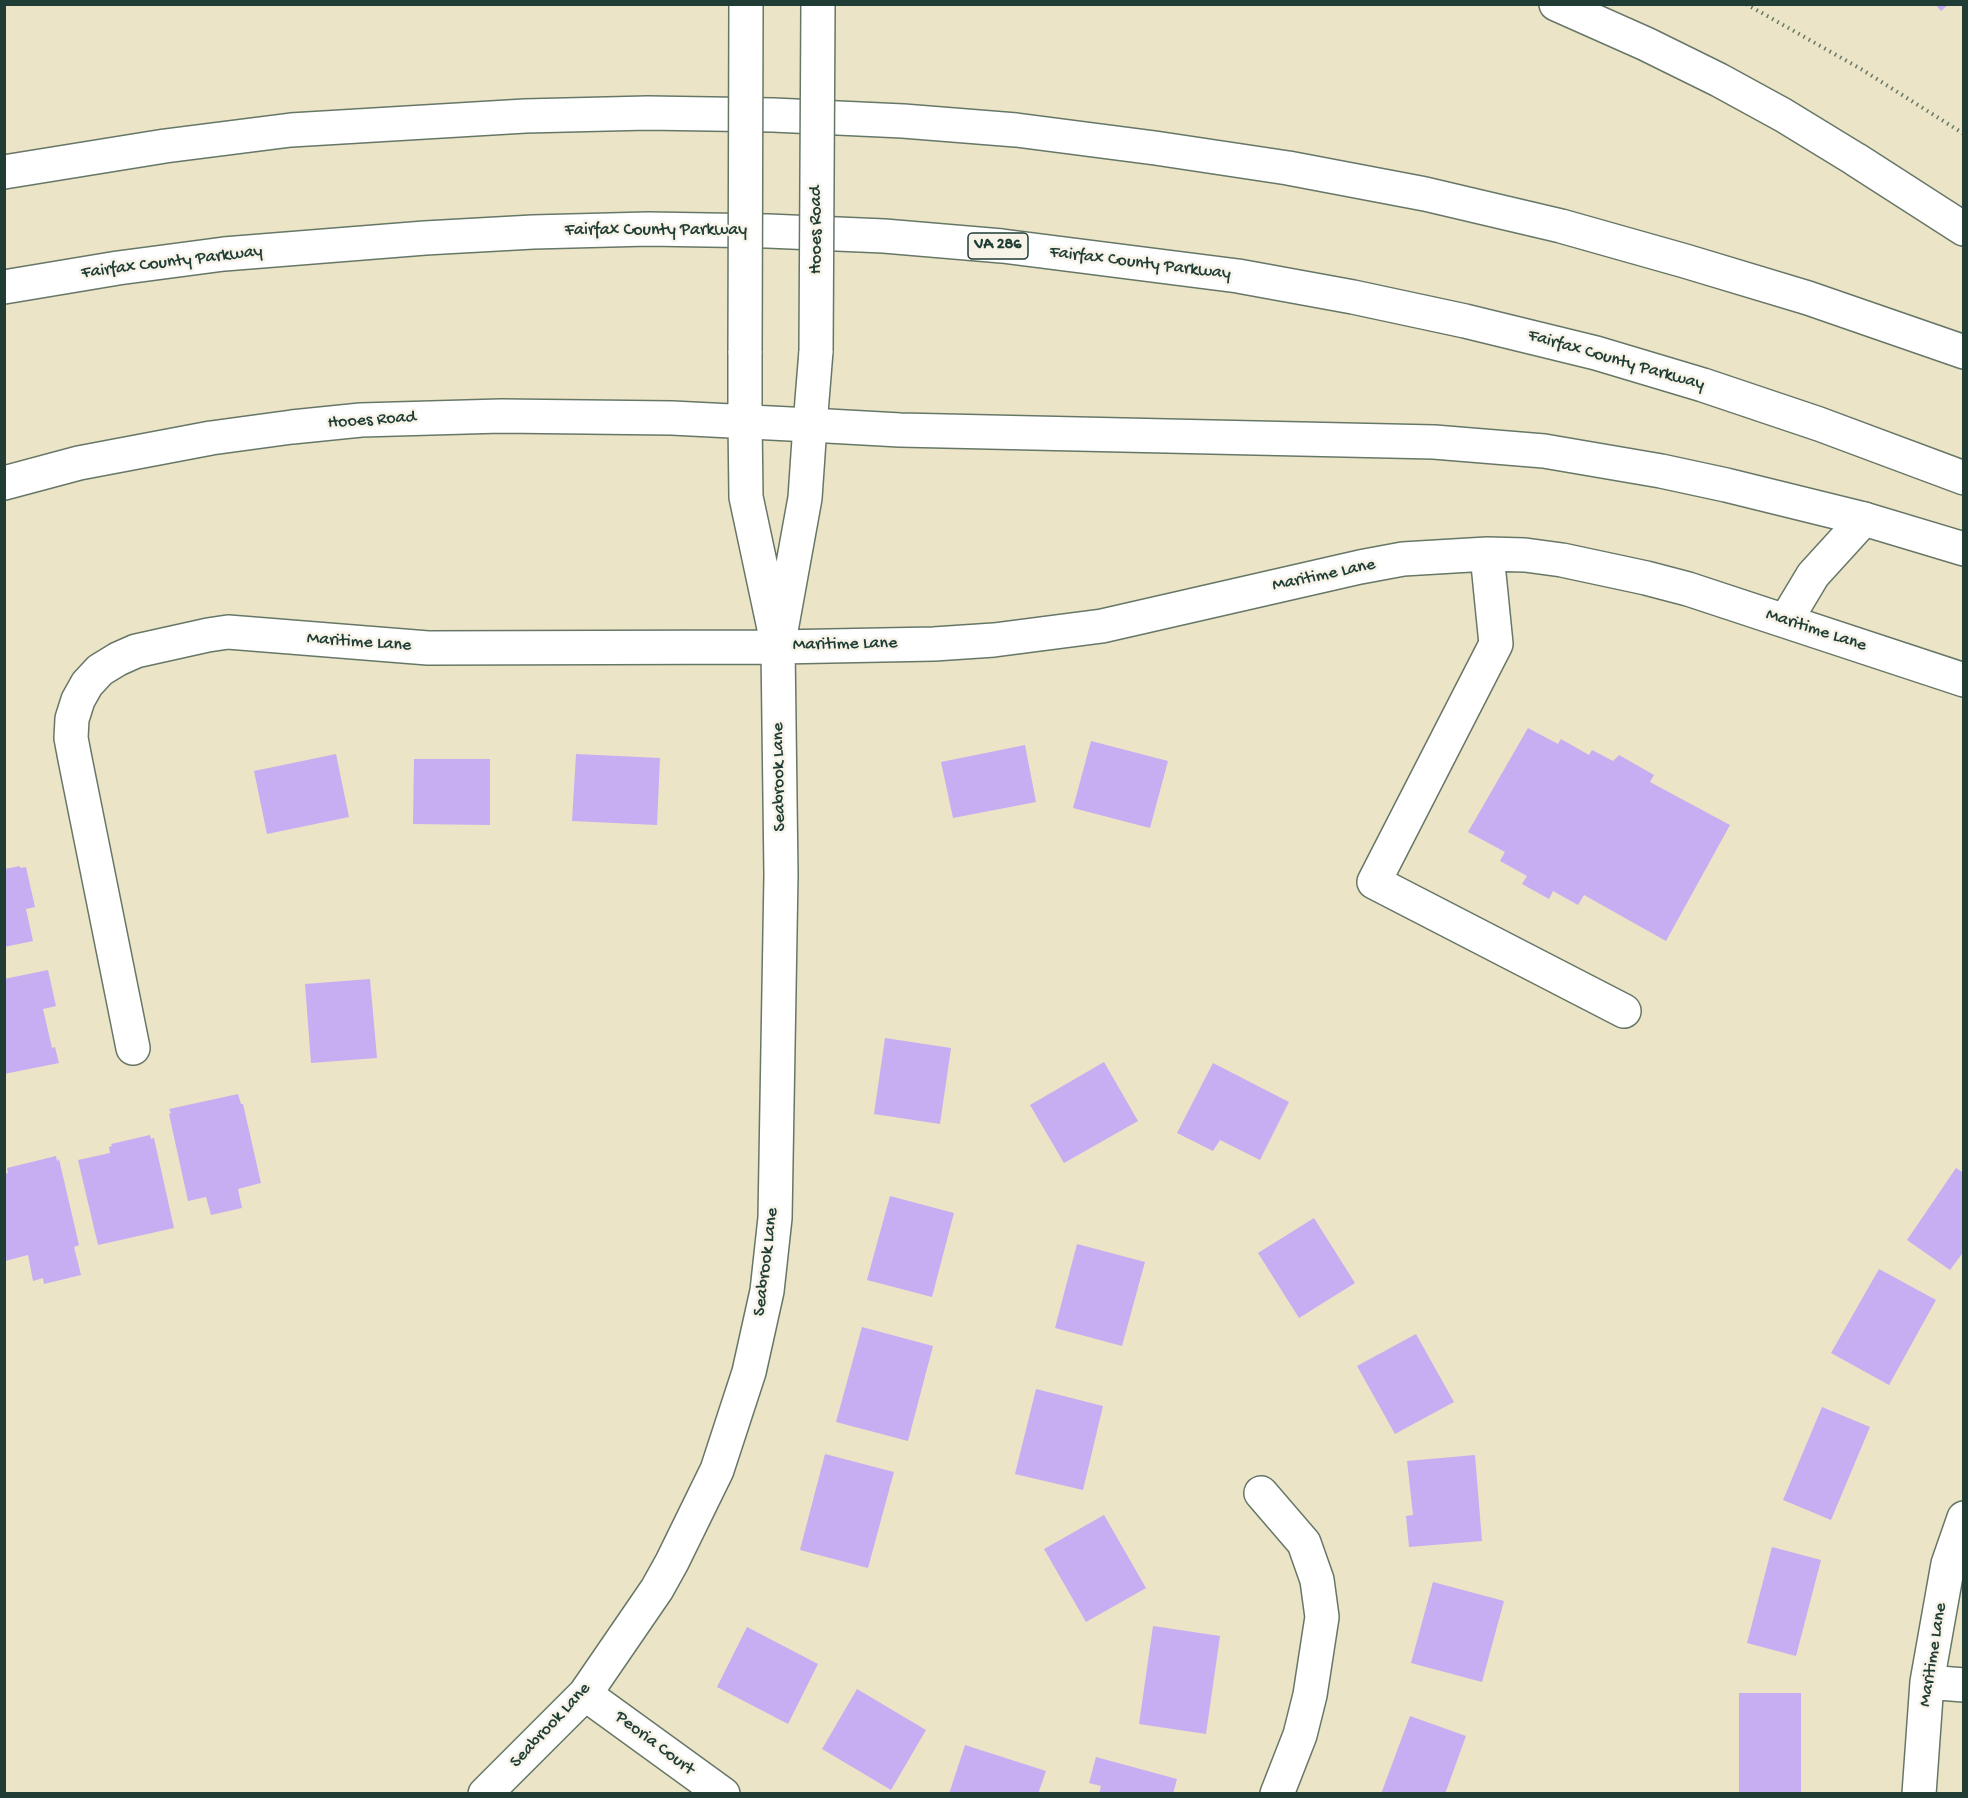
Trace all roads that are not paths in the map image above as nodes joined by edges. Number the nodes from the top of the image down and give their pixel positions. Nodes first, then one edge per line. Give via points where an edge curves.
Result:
1 (746, 4) edge
2 (818, 4) edge
3 (1556, 4) edge
4 (4, 172) edge
5 (1964, 230) edge
6 (4, 287) edge
7 (1964, 352) edge
8 (745, 421) junction
9 (810, 425) junction
10 (1964, 478) edge
11 (4, 483) edge
12 (1864, 519) junction
13 (1964, 549) edge
14 (1487, 554) junction
15 (1786, 620) junction
16 (778, 647) junction
17 (1964, 680) edge
18 (1624, 1011) dead end
19 (133, 1048) dead end
20 (1261, 1492) dead end
21 (1964, 1518) edge
22 (1927, 1682) junction
23 (1964, 1685) edge
24 (585, 1694) junction
25 (485, 1794) edge
26 (723, 1794) edge
27 (1277, 1794) edge
28 (1919, 1794) edge

1 - 8 main road, bridge
2 - 9 main road, Hooes Road, bridge via 816,351
3 - 5 main road via 1646,44 1774,110
4 - 7 main road via 291,130 525,116 773,115 1016,130 1277,166 1425,194 1697,264
6 - 10 main road, Fairfax County Parkway / VA 286 via 224,254 533,232 768,231 1002,246 1238,276 1465,321 1596,353 1703,385
8 - 9 main road, Hooes Road
8 - 11 main road, Hooes Road via 501,416 361,420 199,440 79,463
8 - 16 main road, Seabrook Lane via 746,497
9 - 12 main road via 1488,445 1661,471
9 - 16 main road, Seabrook Lane via 805,498
12 - 13 main road
12 - 15 main road via 1814,575
14 - 15 main road, Maritime Lane via 1534,556 1601,567
14 - 16 main road, Maritime Lane via 1360,567 1102,626 1050,633 934,644
14 - 18 main road via 1496,644 1374,882
15 - 17 main road, Maritime Lane
16 - 19 main road, Maritime Lane via 428,648 228,632 136,651 100,670 78,700 71,738
16 - 24 main road, Seabrook Lane via 781,875 775,1218 767,1292 749,1372 717,1470 657,1589
20 - 27 main road via 1304,1543 1317,1580 1322,1617 1311,1695
21 - 22 main road, Maritime Lane via 1948,1564
22 - 23 main road
22 - 28 main road, Maritime Lane
24 - 25 main road, Seabrook Lane
24 - 26 main road, Peoria Court

